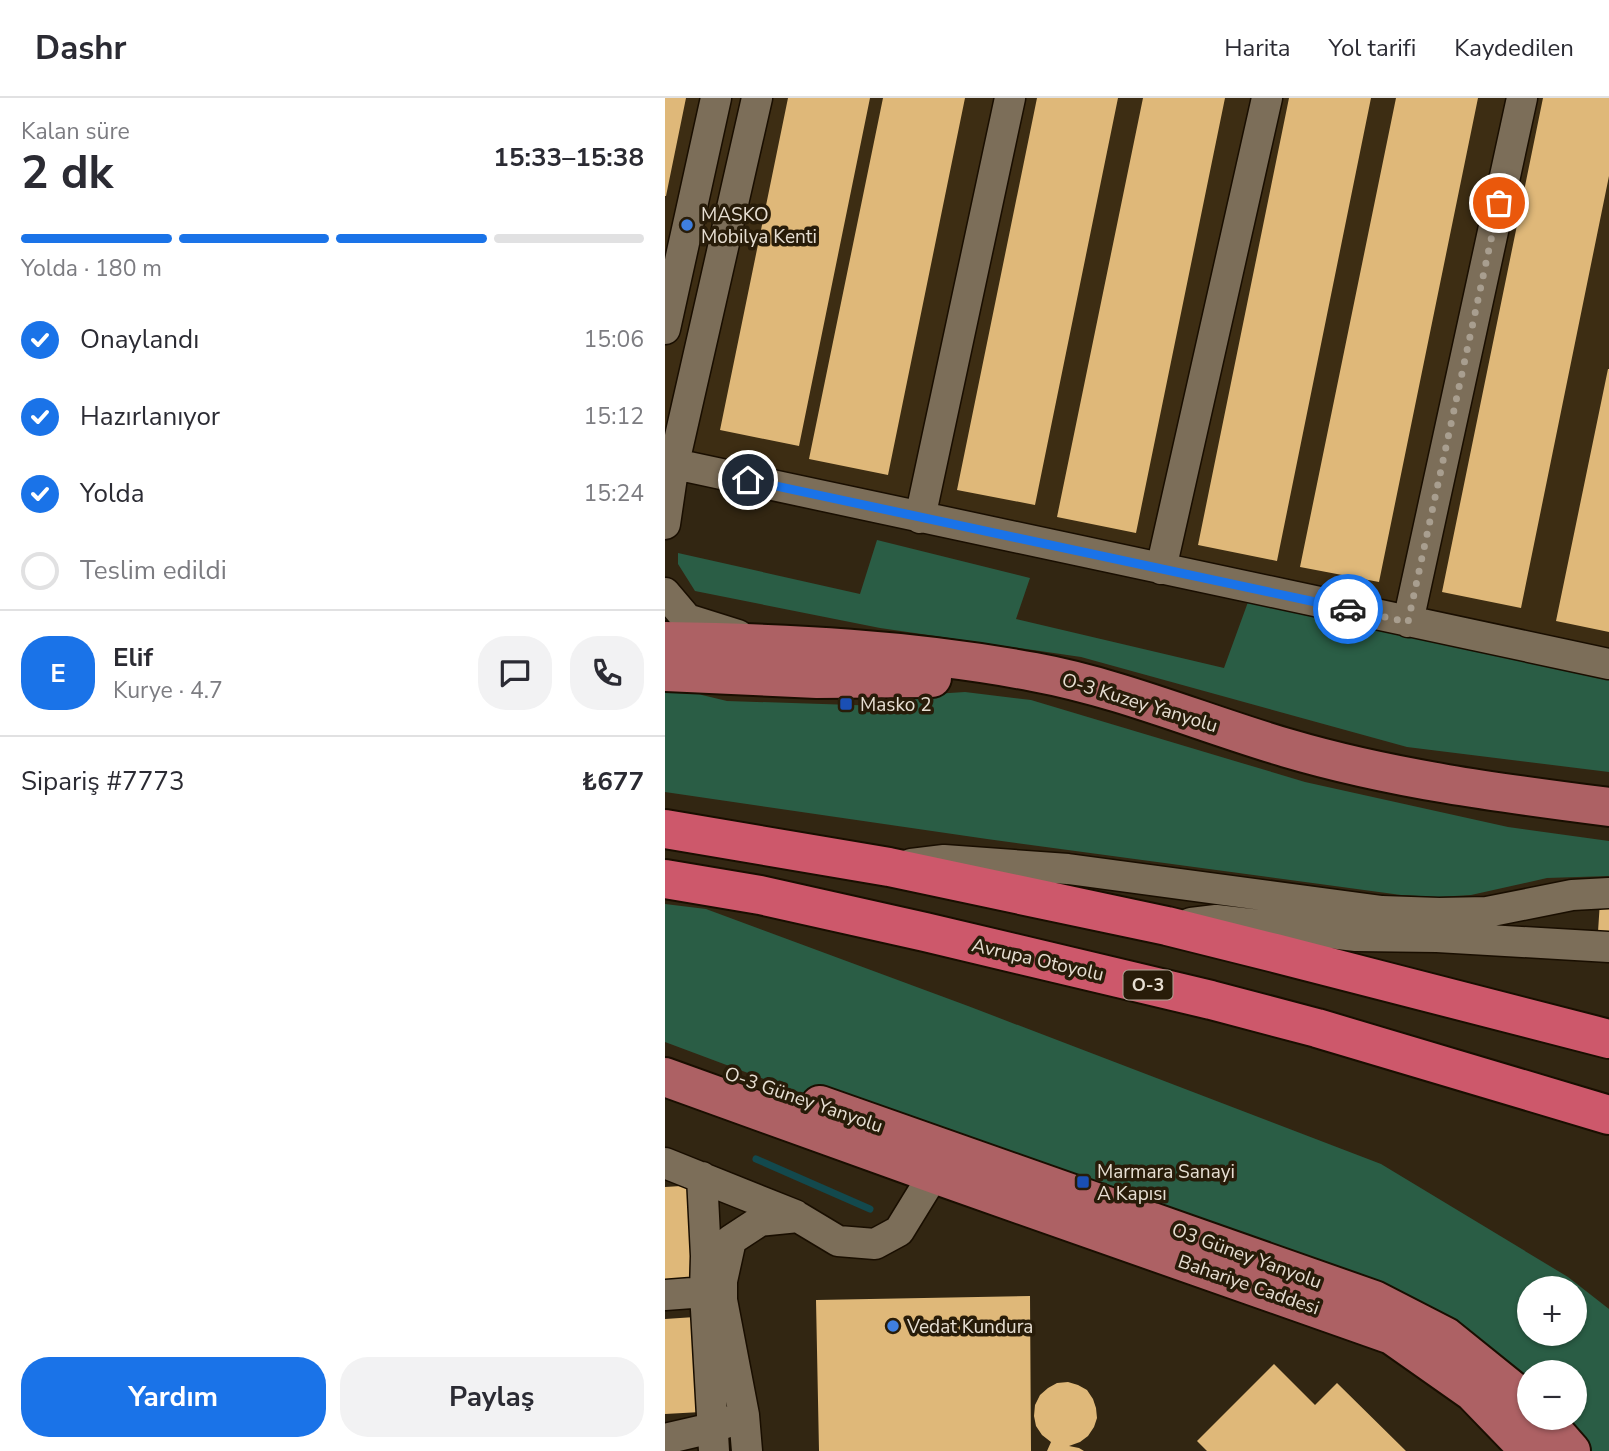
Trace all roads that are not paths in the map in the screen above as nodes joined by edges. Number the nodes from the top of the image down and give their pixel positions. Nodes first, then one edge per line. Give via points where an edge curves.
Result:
1 (716, 98) edge
2 (757, 98) edge
3 (1010, 98) edge
4 (1267, 98) edge
5 (1522, 98) edge
6 (665, 329) edge
7 (670, 463) edge
8 (920, 518) junction
9 (665, 524) edge
10 (1161, 569) junction
11 (665, 593) edge
12 (1408, 622) junction
13 (665, 641) edge
14 (762, 643) junction
15 (1609, 664) edge
16 (665, 672) edge
17 (1609, 807) edge
18 (1609, 825) edge
19 (665, 829) edge
20 (889, 867) junction
21 (673, 880) edge
22 (1609, 893) edge
23 (1438, 925) junction
24 (1167, 926) junction
25 (1609, 947) edge
26 (1609, 1039) edge
27 (665, 1051) edge
28 (665, 1077) edge
29 (1609, 1115) edge
30 (938, 1161) junction
31 (665, 1163) edge
32 (702, 1177) junction
33 (665, 1178) edge
34 (798, 1217) junction
35 (665, 1295) edge
36 (714, 1296) junction
37 (1517, 1394) edge
38 (744, 1415) junction
39 (1553, 1430) edge
40 (665, 1439) edge
41 (713, 1439) edge
42 (747, 1451) edge
43 (1531, 1451) edge
44 (1571, 1451) edge

1 - 6 street
2 - 7 street
3 - 8 street
4 - 10 street
5 - 12 street
7 - 8 street
7 - 9 street
8 - 10 street
10 - 12 street
11 - 14 street via 687,619
12 - 15 street
13 - 14 main road, O-3 Kuzey Yanyolu
14 - 17 main road, O-3 Kuzey Yanyolu via 943,657 1035,672 1131,695 1286,748 1371,771
16 - 18 main road, O-3 Kuzey Yanyolu via 817,679 933,678 984,685 1125,716 1369,789
19 - 20 highway
20 - 23 street via 944,860 1068,869 1382,911
20 - 24 highway
21 - 29 highway, Avrupa Otoyolu / O-3 via 760,895 1211,1000
22 - 23 street via 1572,895
23 - 24 street via 1356,936 1216,920
23 - 25 street
24 - 26 highway
27 - 30 main road, O-3 Güney Yanyolu
28 - 30 main road, O-3 Güney Yanyolu
30 - 34 street via 899,1231 875,1244 838,1241
30 - 37 main road, O3 Güney Yanyolu via 1374,1300 1446,1337
30 - 43 main road, Bahariye Caddesi via 1392,1335 1473,1391
31 - 32 street
32 - 33 street
32 - 34 street
32 - 36 street via 706,1256
34 - 36 street via 760,1221 731,1240
35 - 36 street
36 - 38 street
36 - 41 street
38 - 41 street
38 - 42 street
39 - 44 main road
40 - 41 street

